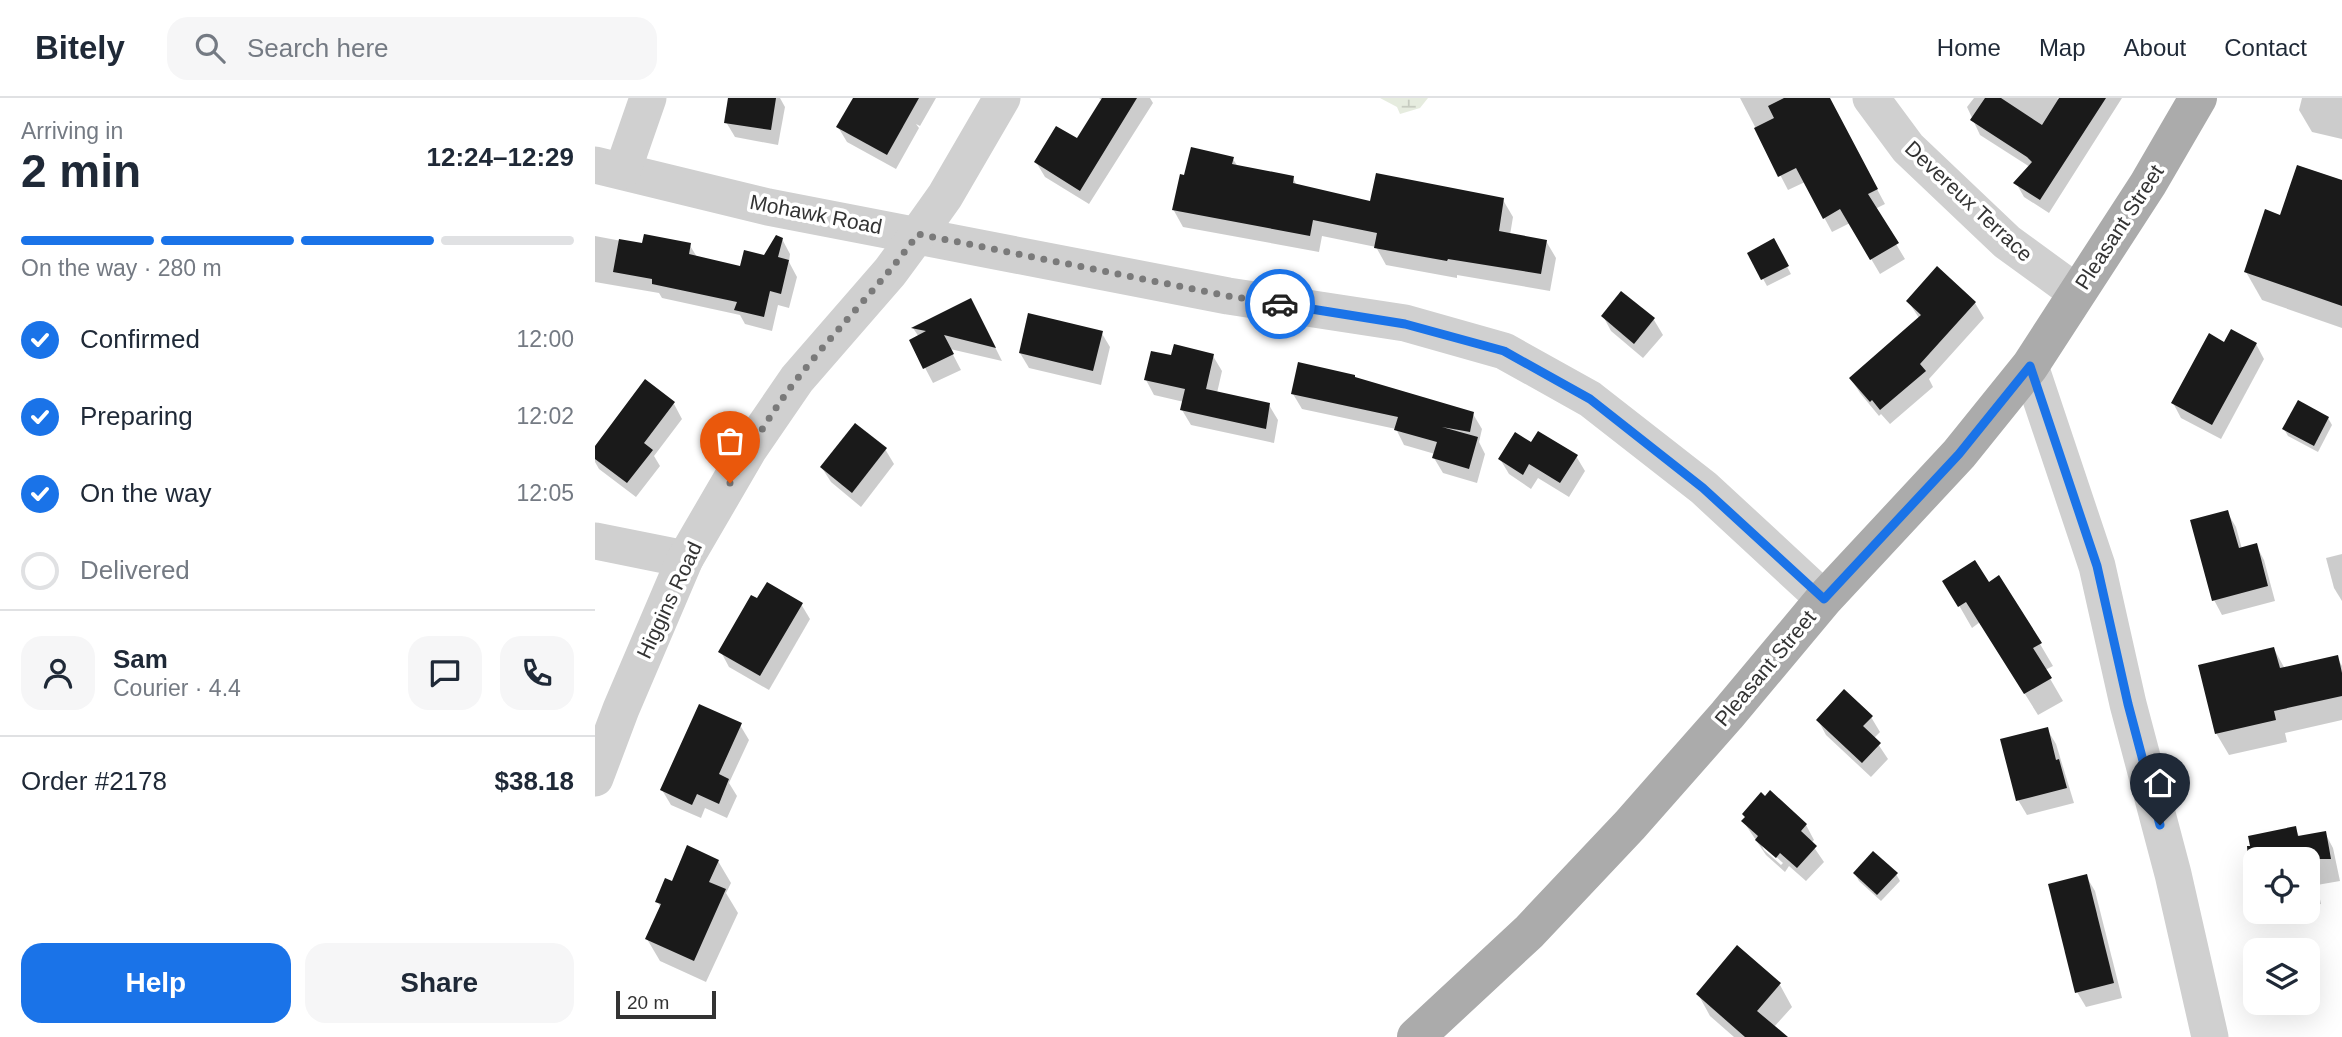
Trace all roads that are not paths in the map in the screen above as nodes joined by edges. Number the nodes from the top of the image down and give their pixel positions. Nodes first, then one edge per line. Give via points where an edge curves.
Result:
1 (649, 98) edge
2 (1002, 98) edge
3 (1871, 98) edge
4 (2198, 98) edge
5 (609, 168) edge
6 (918, 234) junction
7 (2077, 293) junction
8 (2030, 366) junction
9 (595, 541) edge
10 (685, 559) junction
11 (1824, 599) junction
12 (595, 778) edge
13 (1416, 1037) edge
14 (2210, 1037) edge

1 - 5 street
2 - 6 street, Higgins Road
3 - 7 street, Devereux Terrace via 1907,148 2007,242
4 - 7 main road, Pleasant Street
5 - 6 street, Mohawk Road via 768,207
6 - 10 street, Higgins Road via 797,379
6 - 11 street, Mohawk Road via 1228,296 1405,324 1504,351 1600,407 1703,488
7 - 8 main road, Pleasant Street
8 - 11 main road, Pleasant Street via 1959,454
8 - 14 street via 2097,566
9 - 10 street
10 - 12 street, Higgins Road
11 - 13 main road, Pleasant Street via 1630,825 1529,932

